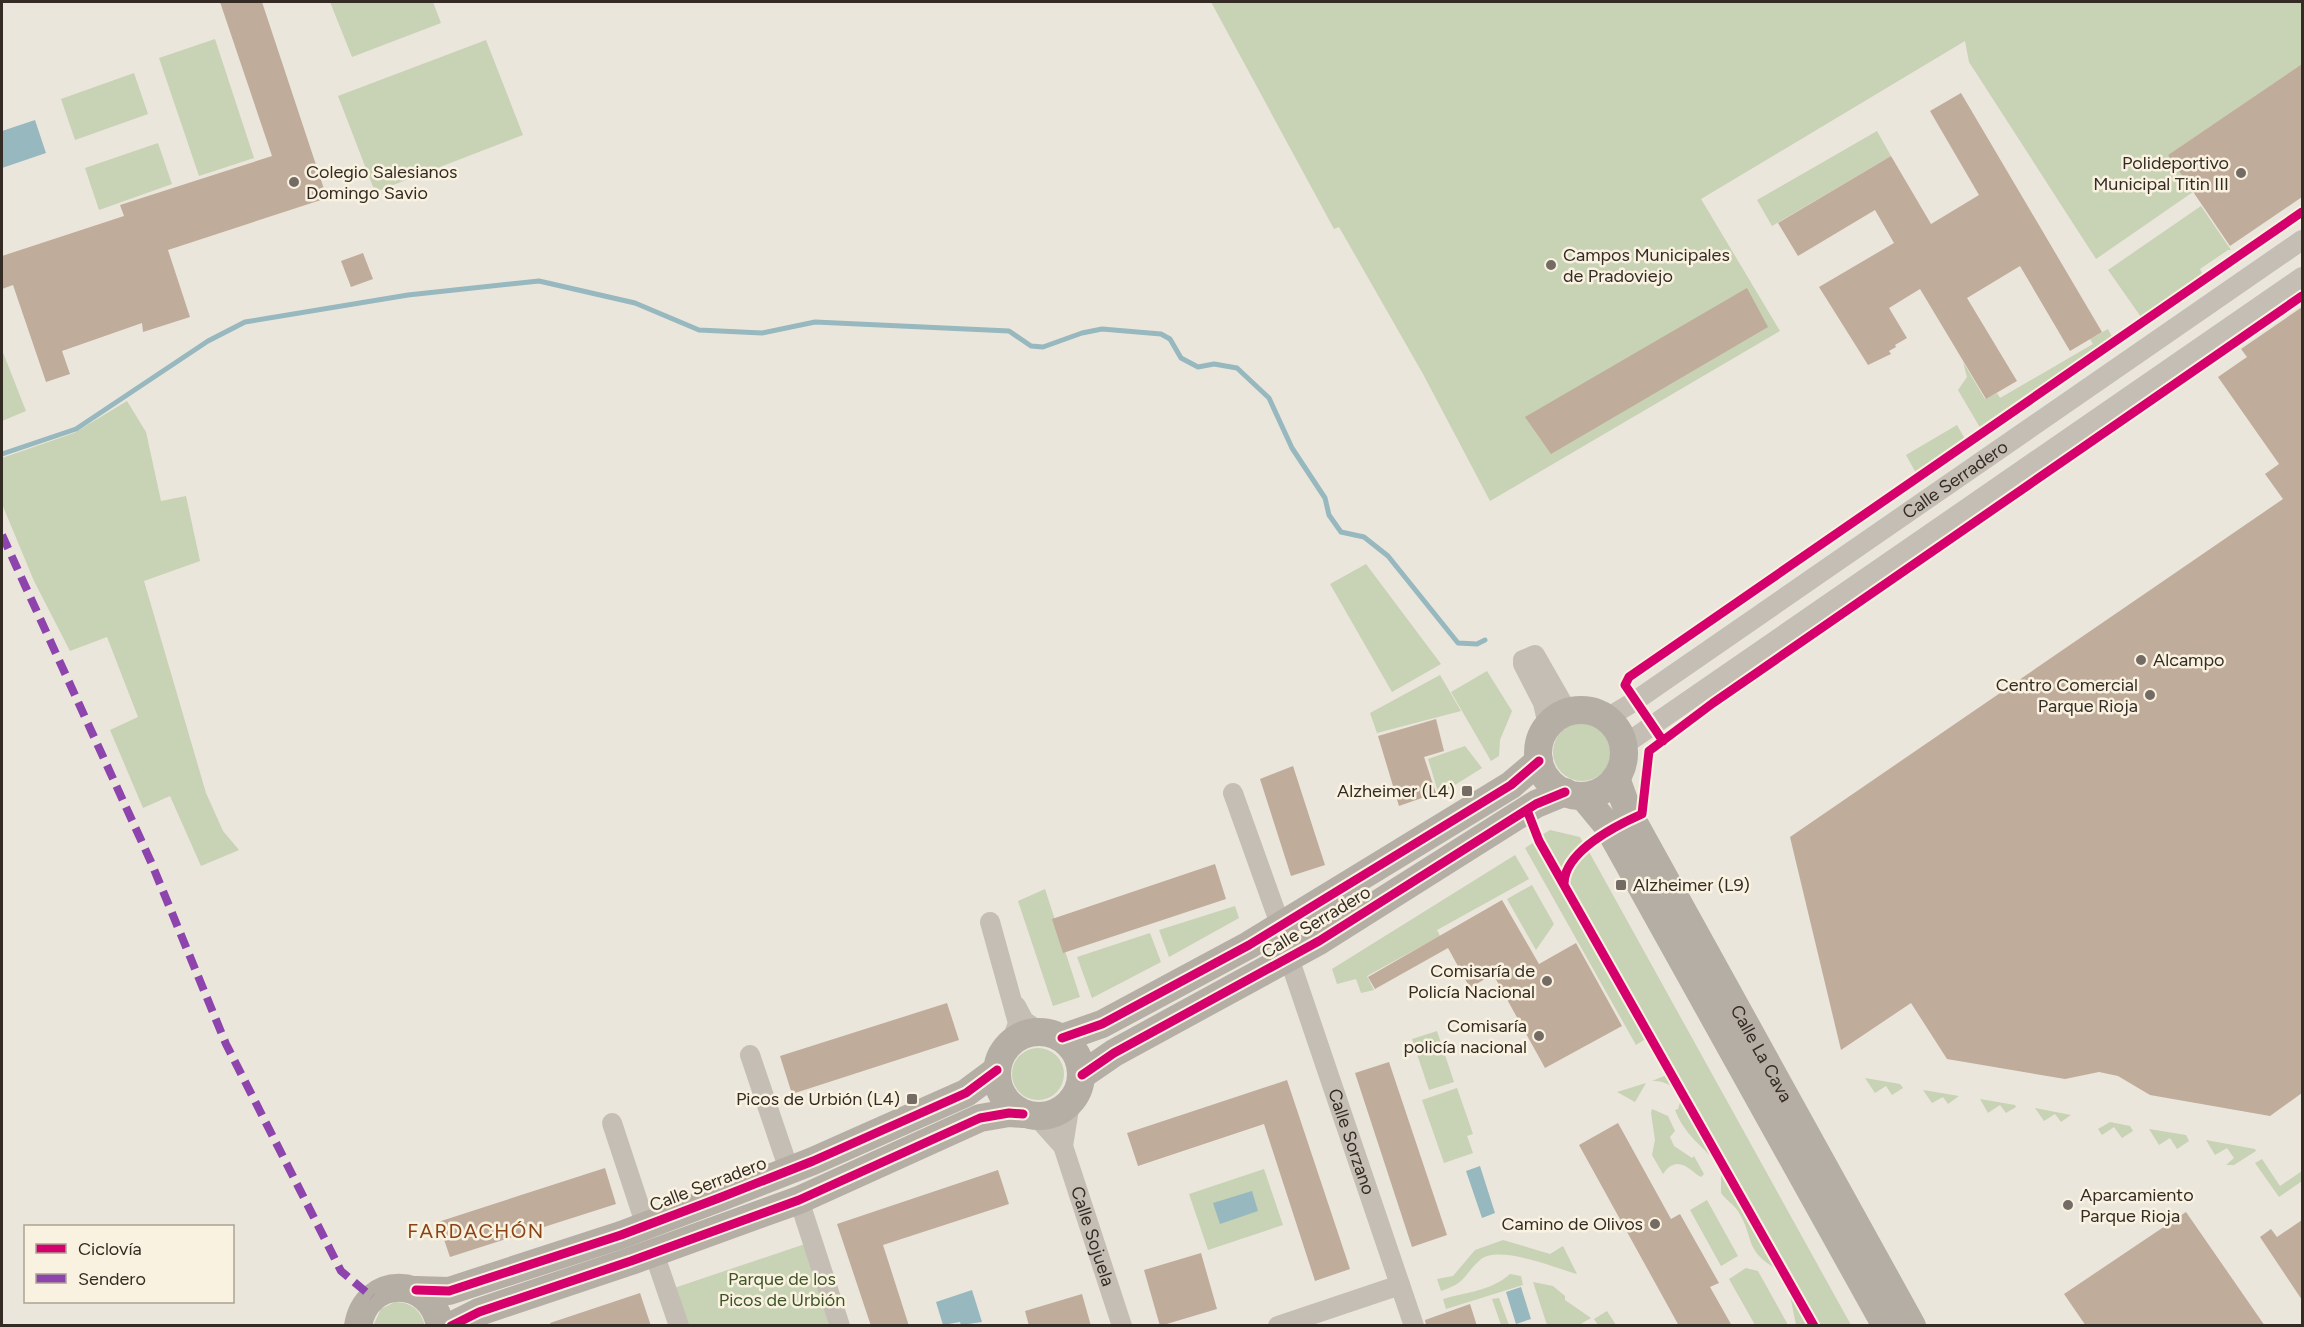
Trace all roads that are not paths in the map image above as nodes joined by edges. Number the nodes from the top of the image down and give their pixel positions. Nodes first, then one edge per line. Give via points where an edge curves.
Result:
1 (2302, 240) edge
2 (2302, 277) edge
3 (1607, 718) junction
4 (1624, 745) junction
5 (1539, 761) junction
6 (1616, 778) junction
7 (1233, 793) dead end
8 (1574, 794) junction
9 (990, 922) dead end
10 (1281, 927) junction
11 (1289, 958) junction
12 (1011, 995) junction
13 (1051, 1035) junction
14 (1011, 1043) junction
15 (750, 1055) dead end
16 (997, 1070) junction
17 (1082, 1076) junction
18 (1070, 1103) junction
19 (1030, 1115) junction
20 (612, 1123) dead end
21 (1063, 1146) junction
22 (789, 1170) junction
23 (800, 1200) junction
24 (646, 1226) junction
25 (654, 1253) junction
26 (1400, 1285) junction
27 (416, 1290) junction
28 (357, 1325) edge
29 (440, 1326) edge
30 (451, 1326) edge
31 (679, 1326) edge
32 (840, 1326) edge
33 (1122, 1326) edge
34 (1278, 1326) edge
35 (1414, 1326) edge
36 (1886, 1326) edge
37 (1912, 1326) edge

1 - 3 street, Calle Serradero
2 - 4 street, Calle Serradero
3 - 4 main road via 1618,729
3 - 5 main road via 1590,711 1560,718 1542,736
4 - 6 main road via 1623,762
5 - 8 main road via 1548,780
5 - 10 main road, Calle Serradero via 1511,785
6 - 8 main road via 1601,791
6 - 37 main road, Calle La Cava via 1629,814
7 - 10 street
8 - 11 main road, Calle Serradero via 1536,804
8 - 36 main road, Calle La Cava via 1607,825
9 - 12 street
10 - 13 main road, Calle Serradero via 1102,1024
11 - 17 main road, Calle Serradero via 1114,1053
11 - 26 street, Calle Sorzano
12 - 13 street via 1024,1021
12 - 14 street via 1018,1023
13 - 14 main road via 1030,1033
13 - 17 main road via 1077,1054
14 - 16 main road
15 - 22 street
16 - 19 main road via 1003,1096
16 - 22 main road, Calle Serradero via 966,1093
17 - 18 main road
18 - 19 main road via 1055,1113
18 - 21 street, Calle Sojuela
19 - 21 street, Calle Sojuela
19 - 23 main road via 1009,1113 980,1118
20 - 24 street
21 - 33 street, Calle Sojuela
22 - 24 main road, Calle Serradero
23 - 25 main road
23 - 32 street
24 - 27 main road, Calle Serradero via 449,1291
25 - 30 main road via 479,1312
25 - 31 street
26 - 34 street
26 - 35 street, Calle Sorzano
27 - 28 main road, Calle Serradero via 393,1287 381,1291 365,1305
27 - 29 main road via 434,1305

